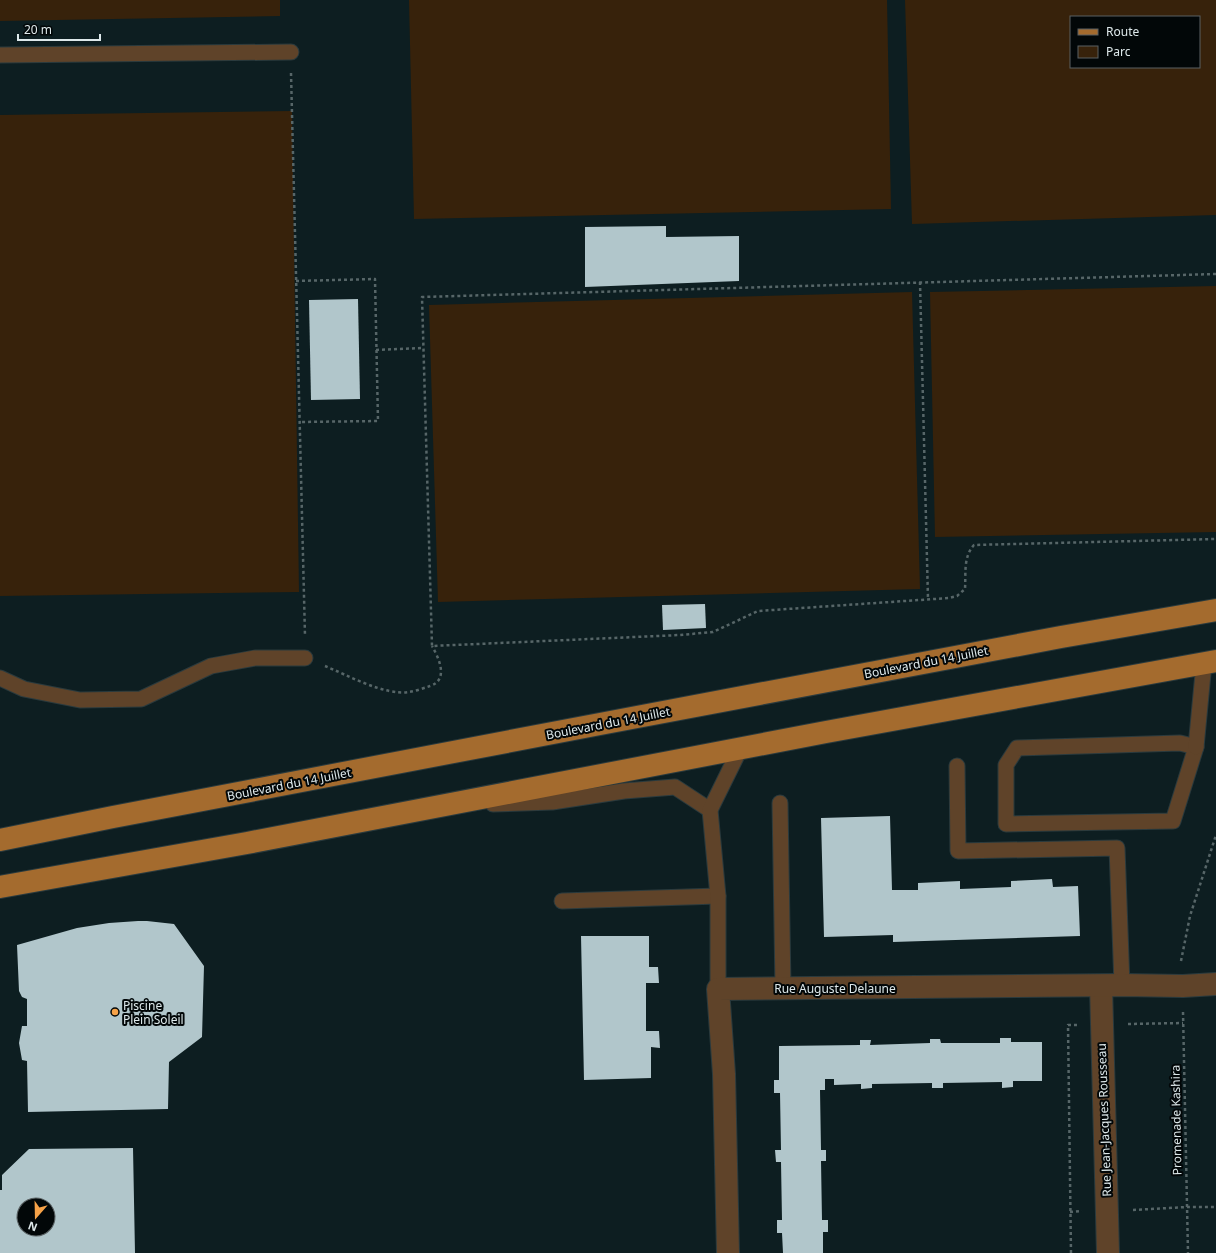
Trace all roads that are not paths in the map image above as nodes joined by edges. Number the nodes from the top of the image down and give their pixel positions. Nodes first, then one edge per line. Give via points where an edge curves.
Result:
1 (291, 52) road end
2 (0, 55) edge
3 (1216, 610) edge
4 (305, 658) road end
5 (1210, 662) edge
6 (0, 678) edge
7 (741, 747) junction
8 (1196, 747) junction
9 (957, 766) dead end
10 (780, 803) dead end
11 (440, 806) junction
12 (710, 810) junction
13 (0, 840) edge
14 (0, 887) edge
15 (718, 896) junction
16 (562, 901) dead end
17 (1216, 984) edge
18 (1111, 986) junction
19 (783, 988) junction
20 (718, 989) junction
21 (728, 1253) edge
22 (1108, 1253) edge

1 - 2 lane
3 - 13 main road, Boulevard du 14 Juillet via 608,722
4 - 6 lane via 255,658 211,666 141,699 80,700 24,689
5 - 7 main road
5 - 8 lane
7 - 11 main road
7 - 12 lane
8 - 8 lane via 1173,821 1006,824 1006,764 1017,748 1180,744
9 - 18 lane via 958,851 1117,848
10 - 19 lane
11 - 12 lane via 552,802 624,791 674,787
11 - 14 main road
12 - 15 lane
15 - 16 lane
15 - 20 lane
17 - 18 street, Rue Auguste Delaune
18 - 19 street, Rue Auguste Delaune
18 - 22 street, Rue Jean-Jacques Rousseau via 1106,1211
19 - 20 street, Rue Auguste Delaune
20 - 21 street via 724,1074

